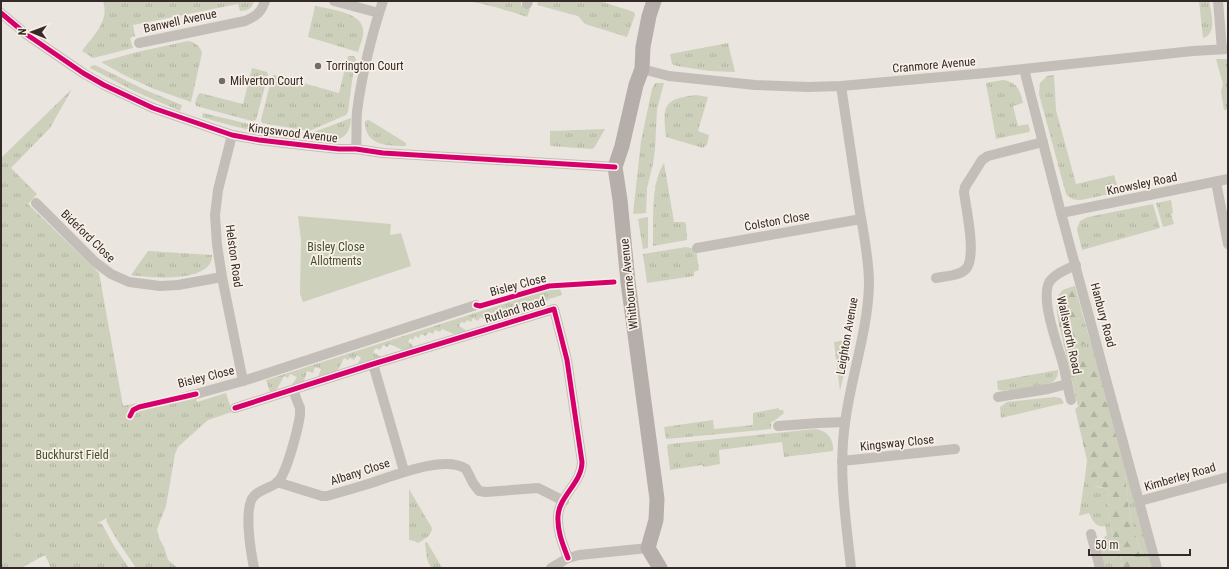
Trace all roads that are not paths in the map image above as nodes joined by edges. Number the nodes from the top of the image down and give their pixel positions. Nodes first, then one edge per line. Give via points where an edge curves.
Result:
1 (265, 1) edge
2 (334, 1) edge
3 (383, 1) edge
4 (654, 1) edge
5 (1218, 1) edge
6 (1, 13) edge
7 (379, 14) junction
8 (139, 43) dead end
9 (1225, 49) edge
10 (1024, 68) junction
11 (642, 69) junction
12 (840, 86) junction
13 (232, 135) junction
14 (1043, 142) junction
15 (356, 148) junction
16 (615, 167) junction
17 (1228, 180) edge
18 (1216, 182) junction
19 (36, 203) dead end
20 (1061, 213) junction
21 (861, 219) junction
22 (1228, 244) edge
23 (696, 248) dead end
24 (1076, 265) junction
25 (222, 277) junction
26 (936, 278) dead end
27 (476, 305) dead end
28 (372, 364) junction
29 (242, 381) junction
30 (1067, 384) junction
31 (293, 390) junction
32 (196, 394) dead end
33 (998, 397) dead end
34 (1071, 400) dead end
35 (235, 408) dead end
36 (845, 422) junction
37 (778, 426) dead end
38 (955, 449) dead end
39 (842, 461) junction
40 (404, 471) junction
41 (1228, 477) edge
42 (277, 482) junction
43 (564, 501) junction
44 (1140, 502) junction
45 (1090, 534) dead end
46 (648, 548) junction
47 (568, 558) junction
48 (553, 567) edge
49 (254, 568) edge
50 (660, 568) edge
51 (851, 568) edge
52 (1100, 568) edge
53 (1157, 568) edge

1 - 8 street, Banwell Avenue via 255,17
2 - 7 street
3 - 7 street
4 - 11 street, Whitbourne Avenue via 644,39
5 - 9 street
6 - 13 street, Kingswood Avenue via 26,34 104,85 153,108
7 - 15 street via 366,64 358,110
9 - 10 street, Cranmore Avenue
10 - 12 street, Cranmore Avenue
10 - 14 street, Hanbury Road
11 - 12 street, Cranmore Avenue via 669,76 755,85
11 - 16 street, Whitbourne Avenue
12 - 21 street, Leighton Avenue
13 - 15 street, Kingswood Avenue via 339,149
13 - 25 street, Helston Road via 218,190 215,215
14 - 20 street, Hanbury Road
14 - 26 street via 998,153 982,160 964,192 971,240 969,264 962,272
15 - 16 street, Kingswood Avenue via 383,153
16 - 46 street, Whitbourne Avenue via 657,499 656,520
17 - 18 street, Knowsley Road
18 - 20 street, Knowsley Road
18 - 22 street
19 - 25 street, Bideford Close via 95,262 123,279 160,286
20 - 24 street, Hanbury Road
21 - 23 street, Colston Close
21 - 36 street, Leighton Avenue via 866,243 868,299
24 - 30 street, Wallsworth Road via 1056,276 1050,281 1047,289 1047,302
24 - 44 street, Hanbury Road
25 - 29 street, Helston Road
27 - 29 street, Bisley Close
28 - 31 street, Rutland Road
28 - 40 street, Albany Close
28 - 43 street, Rutland Road via 554,309 565,349 582,462 580,474
29 - 32 street, Bisley Close
30 - 33 street
30 - 34 street, Wallsworth Road
31 - 35 street, Rutland Road
31 - 42 street via 300,415 283,472
36 - 37 street
36 - 39 street, Leighton Avenue
38 - 39 street, Kingsway Close
39 - 51 street, Leighton Avenue via 843,499
40 - 42 street, Albany Close via 327,496
40 - 43 street, Albany Close via 435,465 460,466 466,468 479,491 538,488
41 - 44 street, Kimberley Road
42 - 49 street via 255,494 251,502 248,524
43 - 47 street, Rutland Road via 558,521
44 - 53 street, Hanbury Road
45 - 52 street
46 - 47 street
46 - 50 street
47 - 48 street

